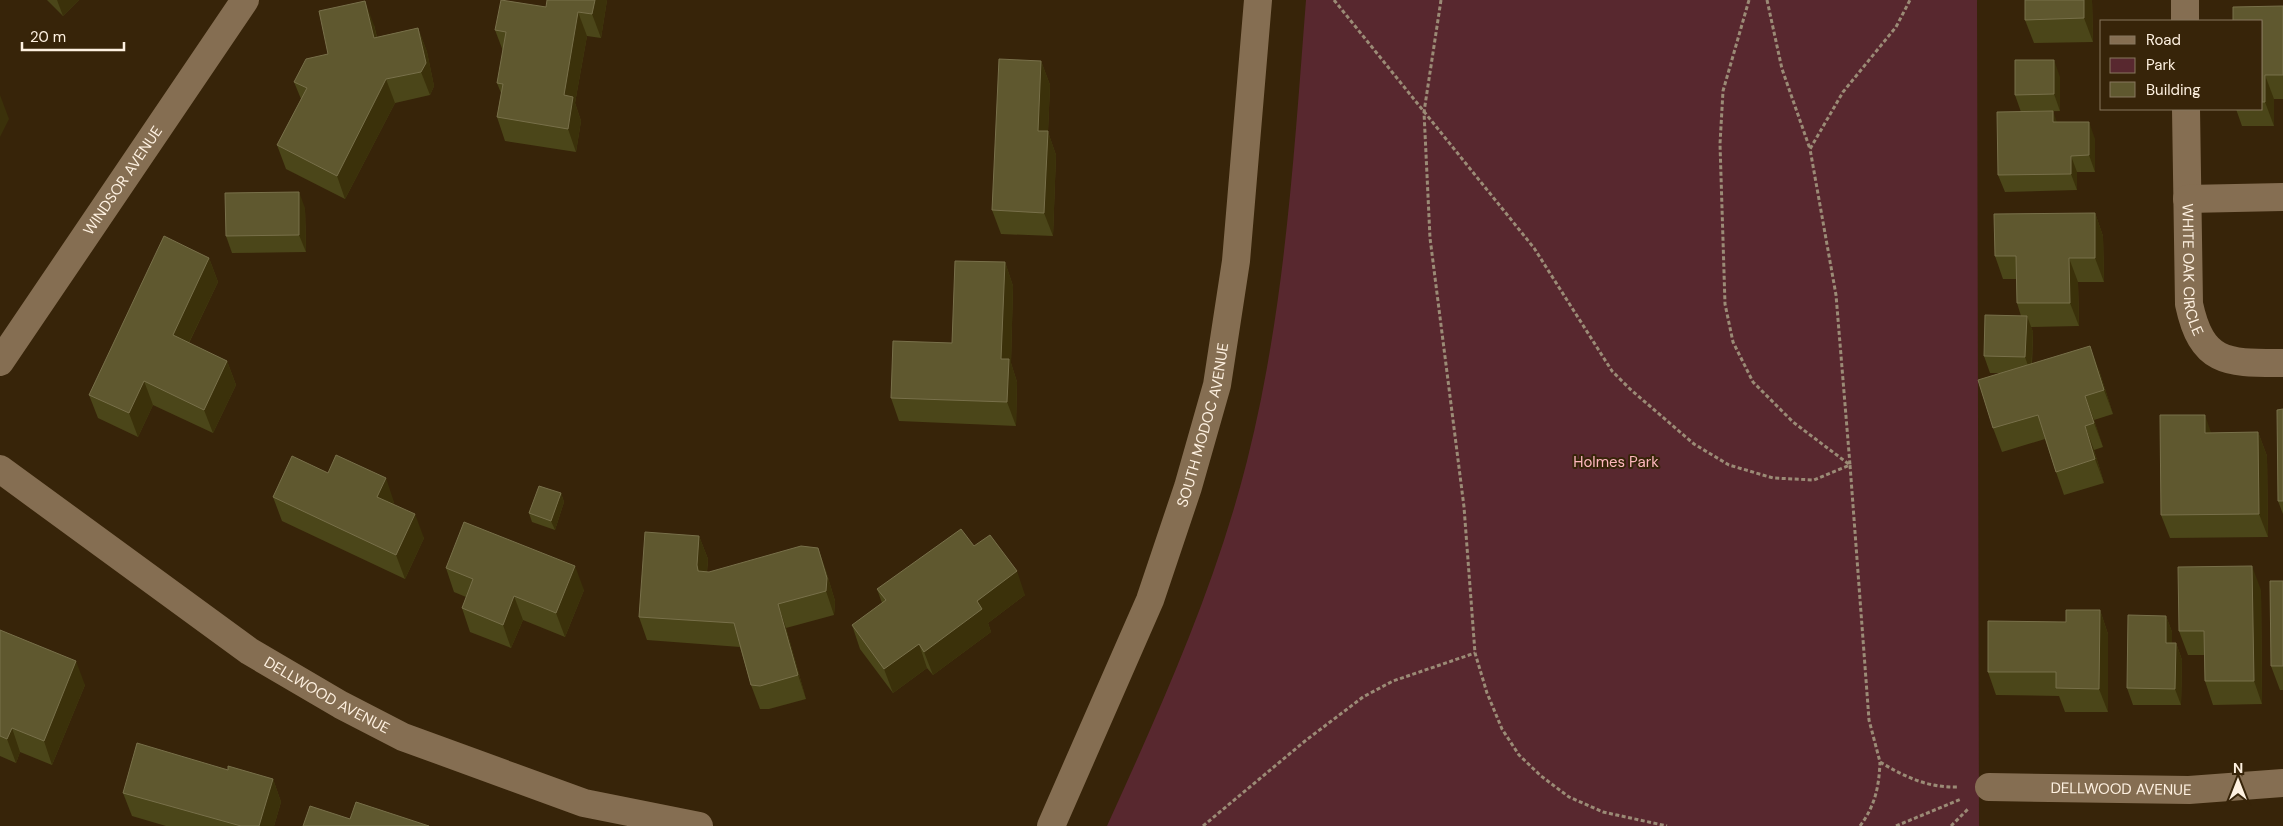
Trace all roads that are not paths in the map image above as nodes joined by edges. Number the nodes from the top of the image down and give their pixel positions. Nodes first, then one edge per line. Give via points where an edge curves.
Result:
1 (245, 0) edge
2 (1258, 0) edge
3 (2185, 0) edge
4 (2185, 20) edge
5 (2186, 110) edge
6 (2283, 197) edge
7 (2187, 200) junction
8 (0, 362) edge
9 (2283, 363) edge
10 (0, 469) edge
11 (2283, 782) edge
12 (1989, 787) road end
13 (699, 826) edge
14 (1051, 826) edge

1 - 8 street, WINDSOR AVENUE
2 - 14 street, SOUTH MODOC AVENUE via 1236,261 1217,384 1188,487 1150,600
3 - 4 street
5 - 7 street, WHITE OAK CIRCLE
6 - 7 street
7 - 9 street, WHITE OAK CIRCLE via 2189,304 2193,325 2203,344 2218,355 2239,363
10 - 13 street, DELLWOOD AVENUE via 249,651 402,737 584,803
11 - 12 street, DELLWOOD AVENUE via 2189,790

